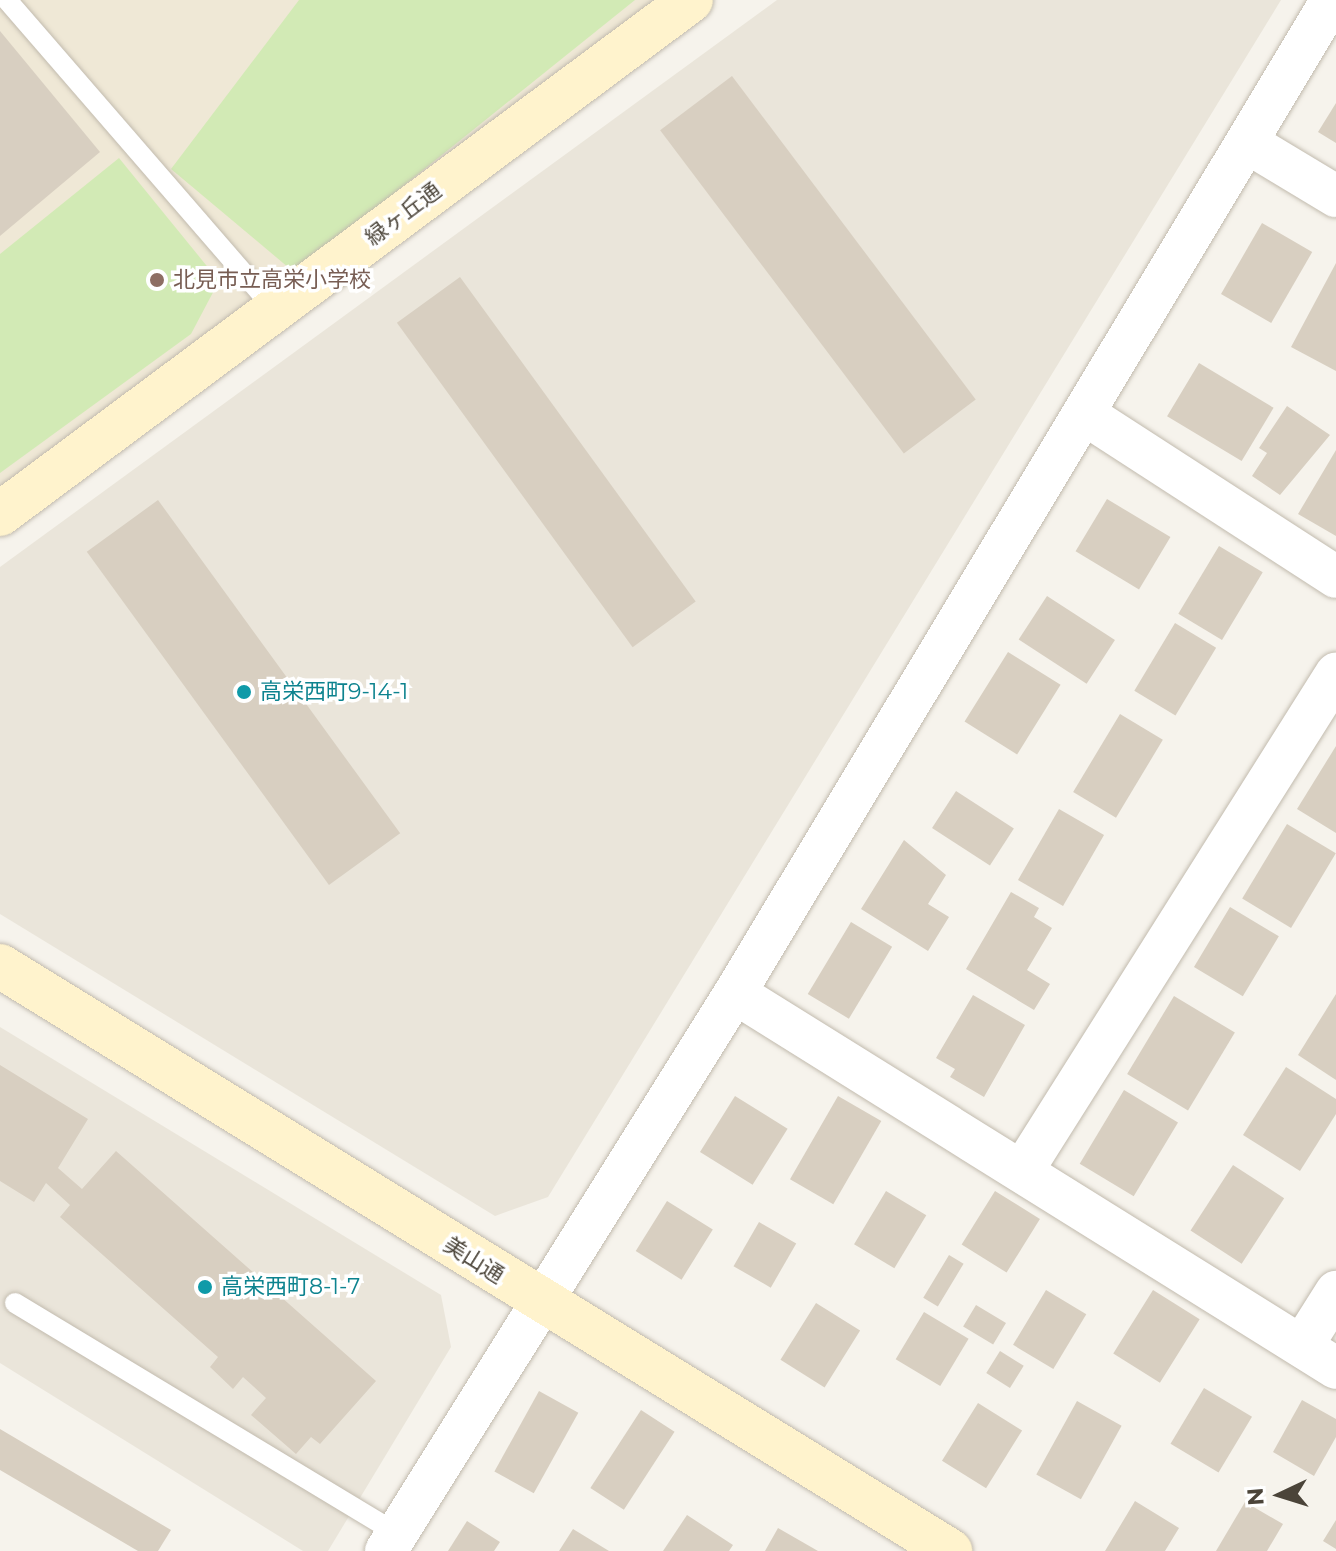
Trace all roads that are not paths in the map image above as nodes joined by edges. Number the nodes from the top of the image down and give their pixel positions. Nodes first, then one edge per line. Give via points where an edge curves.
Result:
1 (7, 0) edge
2 (691, 0) edge
3 (1332, 0) edge
4 (1248, 143) junction
5 (1336, 196) edge
6 (275, 309) junction
7 (1086, 415) junction
8 (0, 514) edge
9 (1336, 577) edge
10 (1336, 674) edge
11 (0, 966) edge
12 (735, 993) junction
13 (1023, 1170) junction
14 (1336, 1292) edge
15 (540, 1300) junction
16 (15, 1303) dead end
17 (1319, 1357) edge
18 (391, 1542) edge
19 (950, 1551) edge

1 - 6 lane
2 - 6 street, 緑ヶ丘通
3 - 4 street
4 - 5 street
4 - 7 street
6 - 8 street, 緑ヶ丘通
7 - 9 street
7 - 12 street
10 - 13 street
11 - 15 street, 美山通
12 - 13 street
12 - 15 street
13 - 17 street
14 - 17 street
15 - 18 street
15 - 19 street, 美山通
16 - 18 lane

